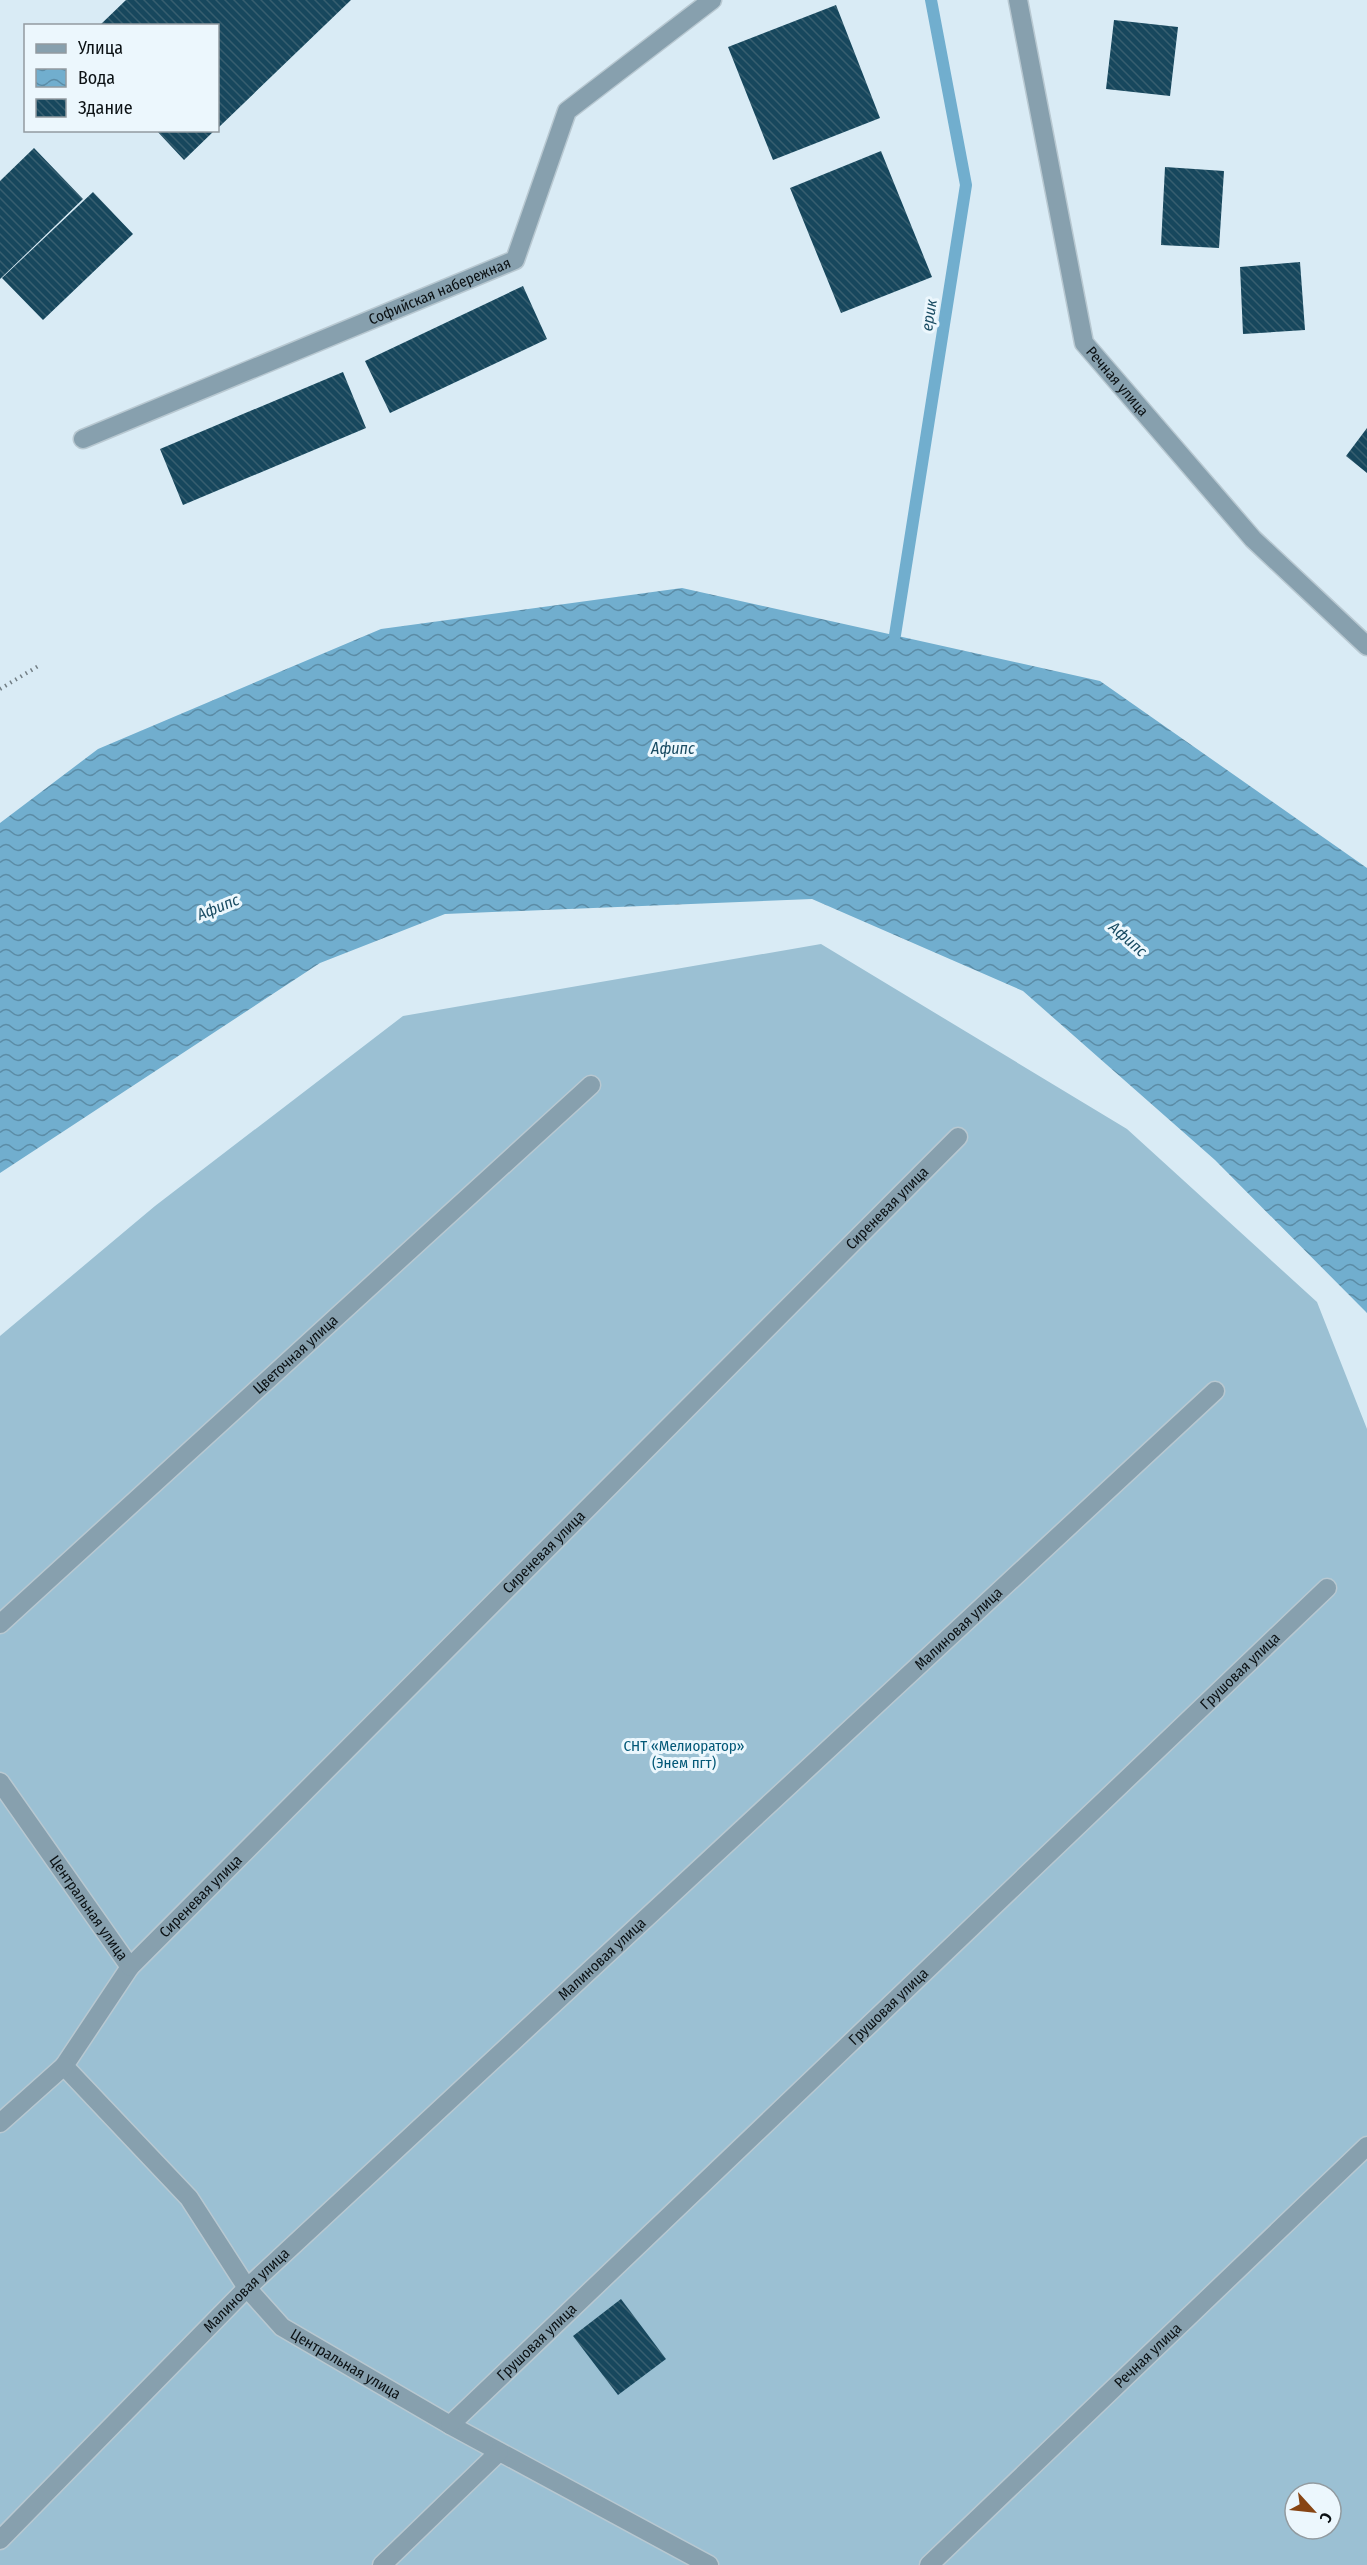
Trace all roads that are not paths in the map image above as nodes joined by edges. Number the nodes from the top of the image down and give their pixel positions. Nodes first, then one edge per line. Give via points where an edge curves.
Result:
1 (712, 0) edge
2 (1018, 0) edge
3 (83, 439) dead end
4 (1367, 646) edge
5 (591, 1086) dead end
6 (958, 1137) dead end
7 (1215, 1391) dead end
8 (1327, 1588) dead end
9 (0, 1624) edge
10 (0, 1782) edge
11 (130, 1967) junction
12 (64, 2066) junction
13 (0, 2124) edge
14 (1367, 2146) edge
15 (247, 2288) junction
16 (450, 2426) junction
17 (499, 2452) junction
18 (0, 2540) edge
19 (382, 2565) edge
20 (708, 2565) edge
21 (929, 2565) edge

1 - 3 street, Софийская набережная via 567,111 515,260
2 - 4 street, Речная улица via 1084,343 1253,539
5 - 9 street, Цветочная улица
6 - 11 street, Сиреневая улица
7 - 15 street, Малиновая улица
8 - 16 street, Грушовая улица
10 - 11 street, Центральная улица
11 - 12 street, Центральная улица
12 - 13 street, Центральная улица
12 - 15 street, Центральная улица via 189,2198
14 - 21 street, Речная улица
15 - 16 street, Центральная улица via 282,2327
15 - 18 street, Малиновая улица
16 - 17 street, Центральная улица
17 - 19 street
17 - 20 street, Центральная улица

